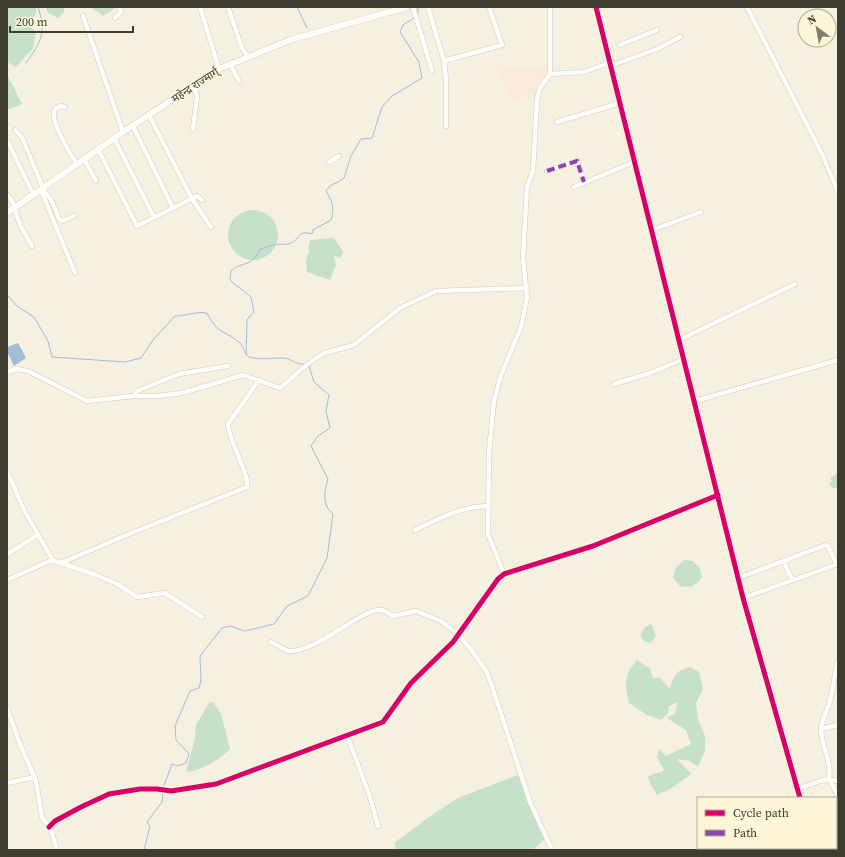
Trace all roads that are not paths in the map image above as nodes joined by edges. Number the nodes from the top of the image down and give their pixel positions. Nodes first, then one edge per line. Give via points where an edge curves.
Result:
1 (120, 7) edge
2 (200, 7) edge
3 (228, 7) edge
4 (407, 7) edge
5 (413, 7) edge
6 (428, 7) edge
7 (489, 7) edge
8 (550, 7) edge
9 (596, 7) edge
10 (747, 7) edge
11 (83, 16) dead end
12 (115, 18) dead end
13 (657, 30) dead end
14 (680, 36) dead end
15 (620, 45) dead end
16 (248, 57) junction
17 (444, 61) junction
18 (230, 64) junction
19 (610, 64) junction
20 (219, 69) junction
21 (432, 71) dead end
22 (550, 74) junction
23 (239, 81) dead end
24 (194, 85) junction
25 (620, 103) junction
26 (65, 107) dead end
27 (149, 115) junction
28 (556, 122) dead end
29 (133, 126) junction
30 (446, 126) dead end
31 (193, 129) dead end
32 (15, 130) dead end
33 (123, 132) junction
34 (114, 138) junction
35 (8, 142) dead end
36 (98, 149) junction
37 (339, 156) dead end
38 (84, 159) junction
39 (329, 162) dead end
40 (634, 162) junction
41 (77, 164) junction
42 (547, 171) dead end
43 (96, 181) dead end
44 (584, 182) junction
45 (574, 187) dead end
46 (42, 189) junction
47 (838, 192) edge
48 (33, 194) junction
49 (7, 196) edge
50 (192, 199) junction
51 (202, 200) dead end
52 (14, 208) junction
53 (173, 208) junction
54 (7, 212) edge
55 (701, 212) dead end
56 (74, 216) dead end
57 (154, 217) junction
58 (211, 227) dead end
59 (652, 230) junction
60 (32, 246) dead end
61 (75, 273) dead end
62 (795, 284) dead end
63 (526, 288) junction
64 (679, 340) junction
65 (684, 358) junction
66 (838, 360) edge
67 (228, 366) dead end
68 (7, 372) edge
69 (259, 380) junction
70 (614, 384) dead end
71 (134, 396) junction
72 (695, 401) junction
73 (7, 471) edge
74 (718, 495) junction
75 (488, 506) junction
76 (415, 530) dead end
77 (38, 535) junction
78 (7, 554) edge
79 (52, 560) junction
80 (784, 562) junction
81 (61, 563) junction
82 (838, 565) edge
83 (504, 574) junction
84 (738, 578) junction
85 (7, 580) edge
86 (792, 580) junction
87 (743, 598) junction
88 (202, 617) dead end
89 (459, 635) junction
90 (271, 642) dead end
91 (838, 660) edge
92 (7, 708) edge
93 (838, 725) edge
94 (821, 729) junction
95 (347, 735) junction
96 (35, 777) junction
97 (829, 779) junction
98 (838, 781) edge
99 (7, 783) edge
100 (798, 789) junction
101 (838, 796) edge
102 (800, 797) edge
103 (378, 826) dead end
104 (49, 827) junction
105 (57, 850) edge
106 (552, 850) edge

1 - 12 street via 122,12
2 - 20 street
3 - 16 street via 242,48
4 - 16 highway, महेन्द्र राज्मार्ग् via 290,40
5 - 21 street
6 - 17 street
7 - 17 street via 502,45
8 - 22 street
9 - 19 street
10 - 47 street via 822,154
11 - 33 street
13 - 15 street
14 - 19 street via 656,49
16 - 18 highway, महेन्द्र राज्मार्ग्
17 - 30 street
18 - 20 highway, महेन्द्र राज्मार्ग्
18 - 23 street
19 - 22 street via 584,72
19 - 25 street
20 - 24 highway, महेन्द्र राज्मार्ग्
22 - 63 street via 540,88 537,100 533,171 527,187 523,257
24 - 27 highway, महेन्द्र राज्मार्ग्
24 - 31 street via 197,97
25 - 28 street
25 - 40 street
26 - 41 street via 55,109 53,115 66,148
27 - 29 highway, महेन्द्र राज्मार्ग्
27 - 50 street
29 - 33 highway, महेन्द्र राज्मार्ग्
29 - 53 street
32 - 46 street via 22,137
33 - 34 highway, महेन्द्र राज्मार्ग्
34 - 36 highway, महेन्द्र राज्मार्ग्
34 - 57 street
35 - 48 street
36 - 38 highway, महेन्द्र राज्मार्ग्
36 - 57 street via 137,226
37 - 39 street
38 - 41 highway, महेन्द्र राज्मार्ग्
38 - 43 street
40 - 44 street
40 - 59 street
41 - 46 highway, महेन्द्र राज्मार्ग्
42 - 44 street via 577,161
44 - 45 street
46 - 48 highway, महेन्द्र राज्मार्ग्
46 - 56 street via 52,201 59,219 63,221
46 - 61 street
48 - 52 highway, महेन्द्र राज्मार्ग्
49 - 52 street
50 - 51 street via 197,196
50 - 53 street
50 - 58 street
52 - 54 highway, महेन्द्र राज्मार्ग्
52 - 60 street
53 - 57 street
55 - 59 street
59 - 64 street
62 - 64 street
63 - 69 street via 436,291 400,308 355,344 325,353 280,388
63 - 75 street via 527,298 521,327 500,378 494,401 489,452
64 - 65 street
65 - 70 street via 650,373
65 - 72 street
66 - 72 street
67 - 71 street via 179,374 137,391
68 - 71 street via 16,369 28,371 87,401
69 - 71 street via 243,375 182,393
69 - 81 street via 228,424 234,448 248,480 247,487
72 - 74 street
73 - 77 street
74 - 83 street via 593,546
74 - 84 street
75 - 76 street via 462,510
75 - 83 street via 488,534
77 - 78 street
77 - 79 street
79 - 81 street
79 - 85 street
80 - 82 street via 826,545
80 - 84 street
80 - 86 street
81 - 88 street via 96,575 137,596 165,593
82 - 86 street
83 - 89 street
84 - 87 street
86 - 87 street
87 - 100 street
89 - 90 street via 441,621 416,611 393,616 382,610 371,611 333,634 301,648 290,651
89 - 95 street via 411,683 383,722
89 - 106 street via 486,671 532,809
91 - 94 street via 830,701
92 - 96 street
93 - 94 street
94 - 97 street via 830,771
95 - 103 street
95 - 104 street via 216,784 171,791 157,789 109,794 55,821
96 - 99 street
96 - 104 street via 42,817
97 - 98 street
97 - 100 street
97 - 101 street
100 - 102 street
104 - 105 street

